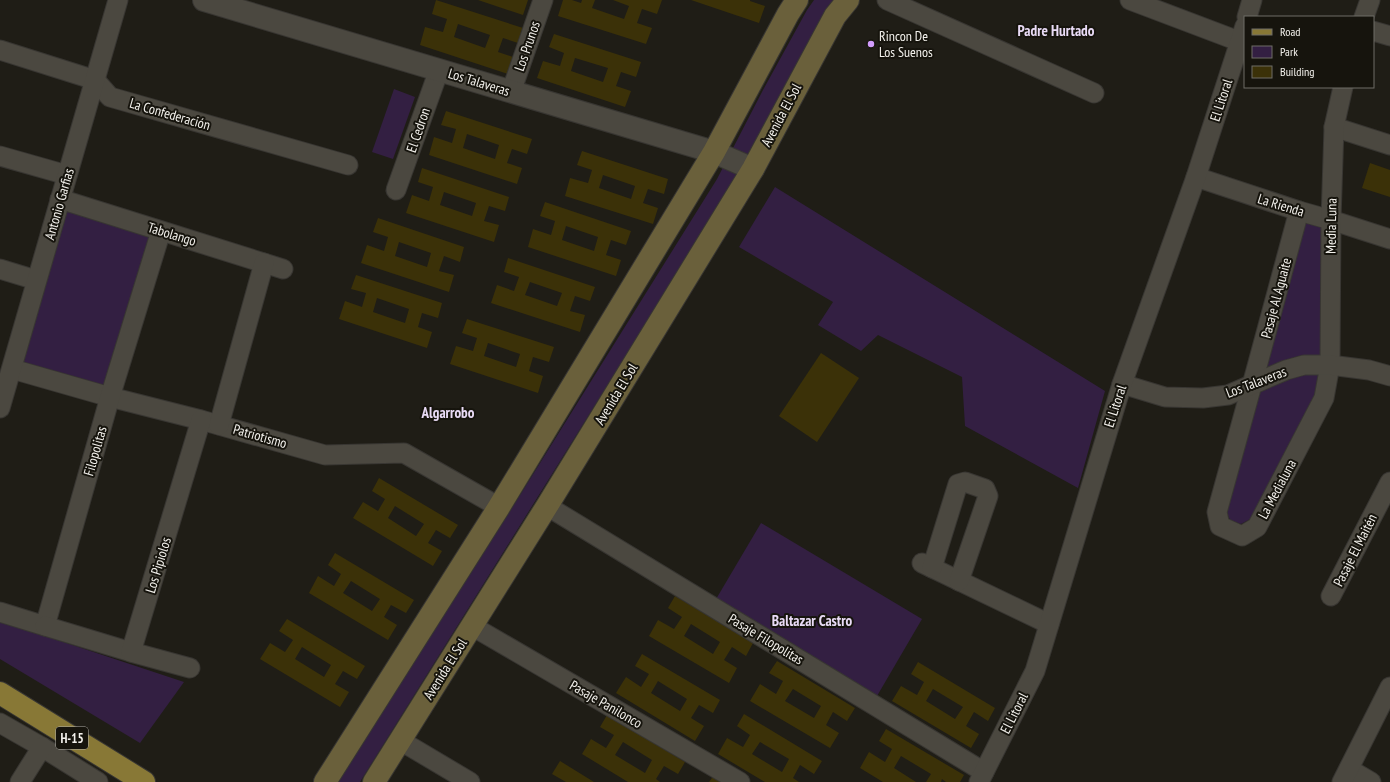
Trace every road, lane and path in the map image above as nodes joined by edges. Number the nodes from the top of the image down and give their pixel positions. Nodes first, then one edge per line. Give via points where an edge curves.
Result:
1 (118, 0) edge
2 (204, 0) edge
3 (543, 0) edge
4 (797, 0) edge
5 (848, 0) edge
6 (887, 0) edge
7 (1130, 0) edge
8 (1252, 0) edge
9 (1370, 0) edge
10 (1247, 16) edge
11 (1364, 16) edge
12 (1374, 31) edge
13 (1243, 34) edge
14 (1390, 36) edge
15 (0, 50) edge
16 (439, 70) junction
17 (95, 80) junction
18 (1343, 88) edge
19 (511, 92) junction
20 (1094, 93) dead end
21 (1334, 127) junction
22 (1390, 145) edge
23 (714, 152) junction
24 (0, 156) edge
25 (348, 165) dead end
26 (752, 169) junction
27 (67, 175) junction
28 (1196, 177) junction
29 (396, 190) dead end
30 (60, 199) junction
31 (1299, 211) junction
32 (1331, 220) junction
33 (161, 230) junction
34 (1390, 239) edge
35 (264, 263) junction
36 (0, 269) edge
37 (283, 269) dead end
38 (36, 280) junction
39 (1330, 365) junction
40 (12, 369) junction
41 (1390, 376) edge
42 (1122, 384) junction
43 (1252, 385) junction
44 (110, 397) junction
45 (0, 408) edge
46 (201, 420) junction
47 (219, 425) junction
48 (1390, 482) edge
49 (500, 506) junction
50 (547, 506) junction
51 (959, 581) junction
52 (1331, 596) dead end
53 (0, 612) edge
54 (1049, 624) junction
55 (45, 626) junction
56 (472, 626) junction
57 (132, 652) junction
58 (190, 668) dead end
59 (1390, 688) edge
60 (0, 693) edge
61 (0, 723) edge
62 (401, 741) junction
63 (42, 747) junction
64 (1346, 776) edge
65 (981, 777) edge
66 (20, 782) edge
67 (98, 782) edge
68 (144, 782) edge
69 (325, 782) edge
70 (374, 782) edge
71 (470, 782) edge
72 (740, 782) edge
73 (1371, 782) edge

1 - 17 street, Antonio Garfias
2 - 16 street, Los Talaveras
3 - 19 street, Los Prunos
4 - 23 main road
5 - 26 main road, Avenida El Sol via 835,16
6 - 20 street
7 - 13 street
8 - 10 street
9 - 11 street
12 - 14 street
13 - 28 street, El Litoral
15 - 17 street
16 - 19 street, Los Talaveras
16 - 29 street, El Cedron
17 - 25 street, La Confederación via 110,97
17 - 27 street, Antonio Garfias
18 - 21 street, Media Luna
19 - 23 street, Los Talaveras
21 - 22 street
21 - 32 street, Media Luna
23 - 26 street, Los Talaveras
23 - 49 main road
24 - 27 street
26 - 50 main road, Avenida El Sol
27 - 30 street, Antonio Garfias
28 - 31 street, La Rienda
28 - 42 street, El Litoral
30 - 33 street, Tabolango
30 - 38 street, Antonio Garfias
31 - 32 street, La Rienda
31 - 43 street, Pasaje Al Aguaite
32 - 34 street, La Rienda
32 - 39 street, Media Luna
33 - 35 street, Tabolango
33 - 44 street, Filopolitas
35 - 37 street, Tabolango
35 - 47 street
36 - 38 street
38 - 40 street, Antonio Garfias
39 - 41 street, Los Talaveras via 1369,370
39 - 43 street, Los Talaveras via 1304,365
39 - 43 street, La Medialuna via 1324,398 1257,527 1242,536 1220,526 1216,512
40 - 44 street, Patriotismo
40 - 45 street, Antonio Garfias
42 - 43 street, Los Talaveras via 1165,397 1204,398 1228,395
42 - 54 street, El Litoral
44 - 46 street, Patriotismo
44 - 55 street, Filopolitas
46 - 47 street, Patriotismo
46 - 57 street, Los Pipiolos
47 - 49 street, Patriotismo via 325,455 404,453
48 - 52 street, Pasaje El Maitén
49 - 69 main road
50 - 56 main road, Avenida El Sol
50 - 65 street, Pasaje Filopolitas
51 - 51 street via 927,565 958,484 964,482 985,489 988,496
51 - 54 street
53 - 55 street
54 - 65 street, El Litoral via 1035,671
55 - 57 street
56 - 62 main road, Avenida El Sol
56 - 72 street, Pasaje Panilonco
57 - 58 street
59 - 64 street
60 - 68 main road, H-15
61 - 63 street
62 - 70 main road, Avenida El Sol
62 - 71 street
63 - 66 street
63 - 67 street
64 - 73 street

